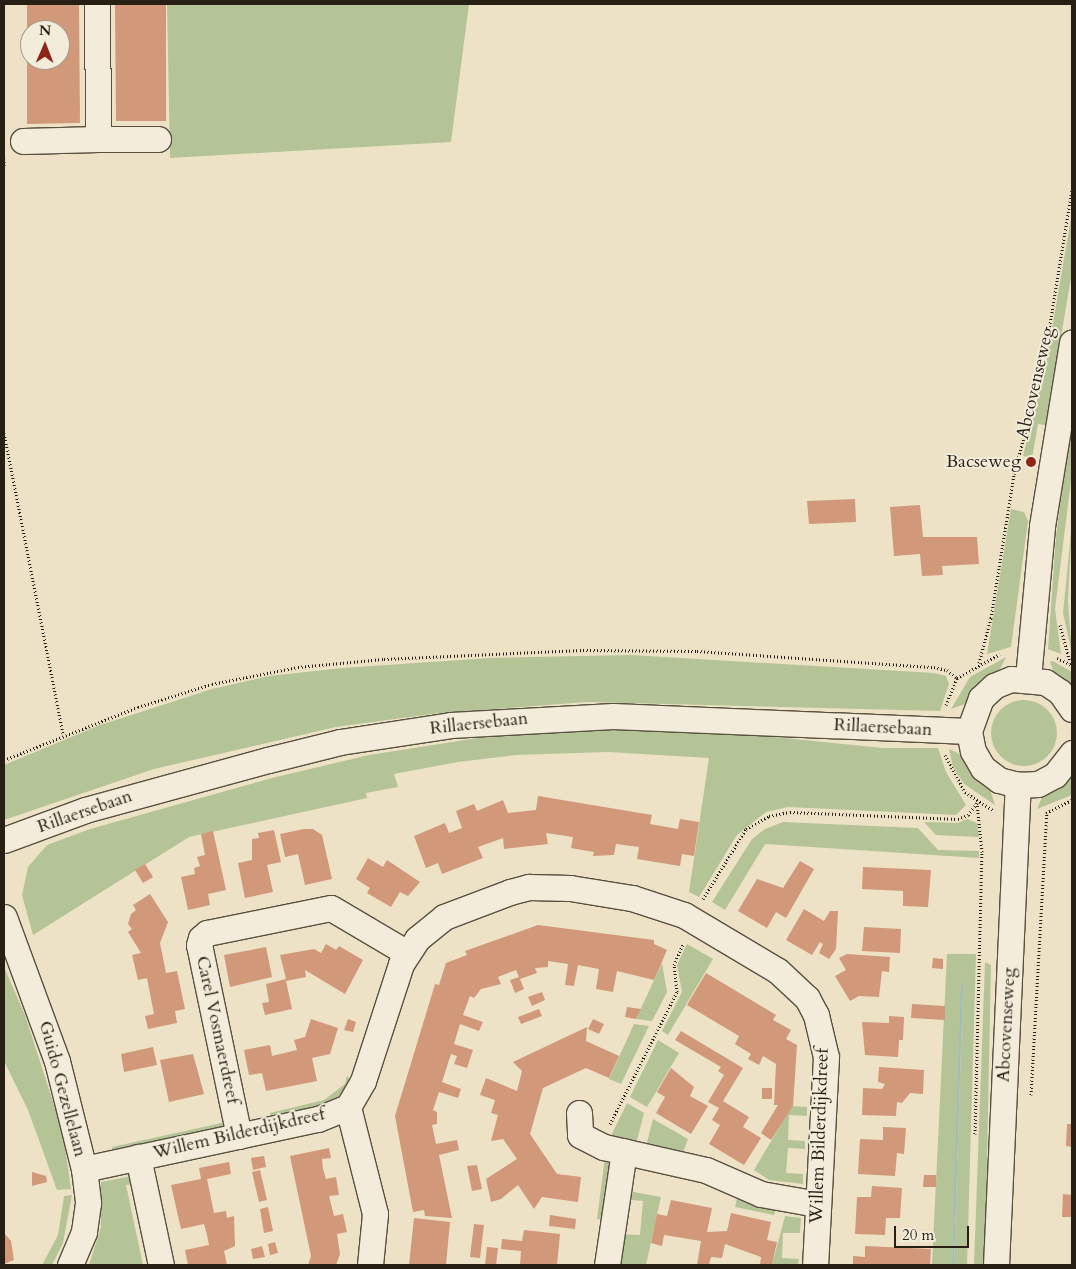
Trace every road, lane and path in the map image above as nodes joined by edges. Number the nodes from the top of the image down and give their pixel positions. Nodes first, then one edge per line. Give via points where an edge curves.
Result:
1 (96, 4) edge
2 (98, 139) junction
3 (158, 139) dead end
4 (23, 141) dead end
5 (1072, 190) edge
6 (1048, 336) dead end
7 (1072, 342) edge
8 (1038, 383) dead end
9 (1067, 408) edge
10 (4, 433) edge
11 (1060, 621) dead end
12 (1071, 664) edge
13 (1028, 678) junction
14 (1072, 710) edge
15 (969, 731) junction
16 (63, 736) junction
17 (1072, 753) edge
18 (4, 760) edge
19 (1018, 785) junction
20 (1072, 800) edge
21 (977, 803) dead end
22 (4, 840) edge
23 (4, 917) edge
24 (407, 953) junction
25 (1031, 1103) dead end
26 (348, 1107) junction
27 (579, 1112) dead end
28 (239, 1136) junction
29 (974, 1144) dead end
30 (624, 1152) junction
31 (138, 1157) junction
32 (84, 1169) junction
33 (818, 1204) junction
34 (70, 1265) edge
35 (161, 1265) edge
36 (370, 1265) edge
37 (607, 1265) edge
38 (815, 1265) edge
39 (996, 1265) edge

1 - 2 street
2 - 3 street
2 - 4 street
5 - 6 path, Abcovenseweg
7 - 9 street, Abcovenseweg
8 - 16 path, Abcovenseweg via 1014,474 991,618 979,663 957,678 947,670 934,667 706,652 583,650 384,659 298,667 212,684
9 - 13 street, Abcovenseweg via 1035,576
10 - 16 path
11 - 12 path
13 - 14 street via 1060,692
13 - 15 street via 1011,679 988,692 972,714
15 - 19 street via 973,750 983,768 998,780
15 - 22 street, Rillaersebaan via 613,716 451,725 340,742 268,760 85,810
16 - 18 path
17 - 19 street via 1056,775 1038,784
19 - 39 street, Abcovenseweg
20 - 25 path, Abcovenseweg via 1047,813
21 - 29 path, Abcovenseweg via 982,852
23 - 32 street, Guido Gezellelaan via 54,1052
24 - 26 street, Willem Bilderdijkdreef via 362,1081
24 - 28 street, Carel Vosmaerdreef via 331,908 207,933 201,938 199,945
24 - 33 street, Willem Bilderdijkdreef via 418,938 444,918 510,892 552,886 660,905 778,970 807,998 816,1015 826,1057
26 - 28 street, Willem Bilderdijkdreef via 318,1119
26 - 36 street via 375,1214
27 - 30 street via 580,1135
28 - 31 street, Willem Bilderdijkdreef
30 - 33 street via 720,1175 761,1194
30 - 37 street via 602,1226
31 - 32 street, Willem Bilderdijkdreef
31 - 35 street
32 - 34 street, Guido Gezellelaan via 88,1203 84,1232
33 - 38 street, Willem Bilderdijkdreef

